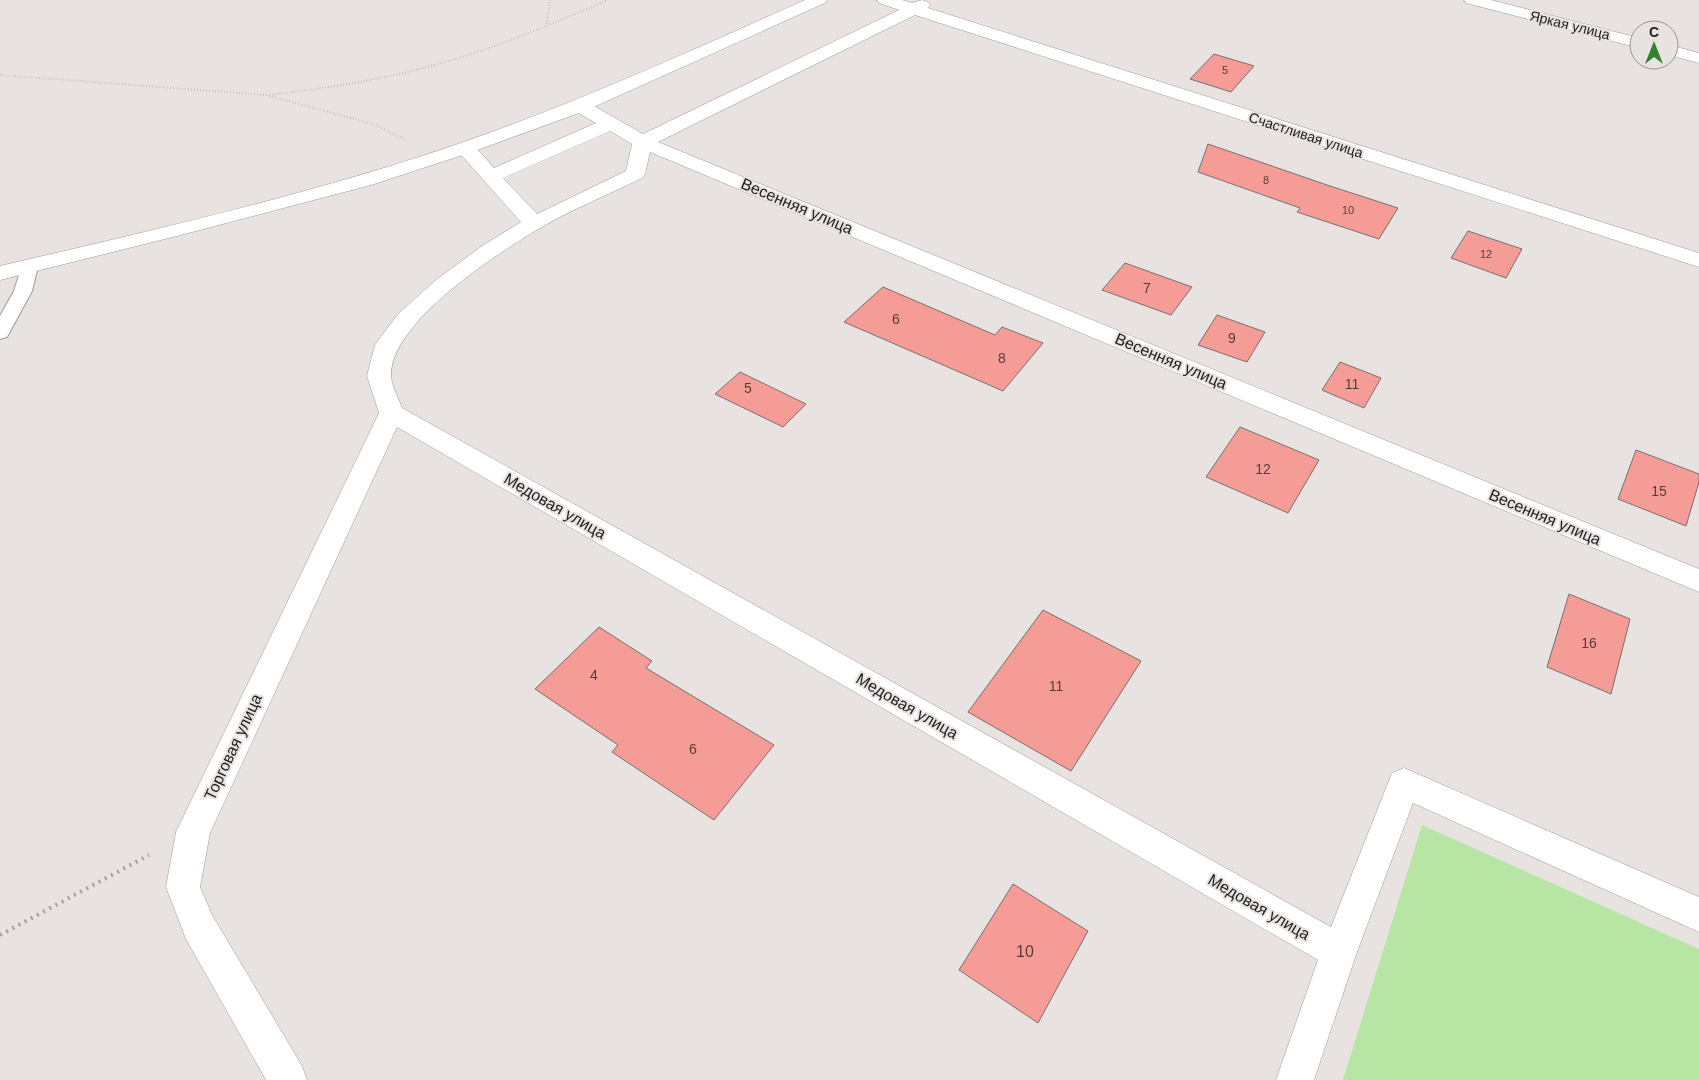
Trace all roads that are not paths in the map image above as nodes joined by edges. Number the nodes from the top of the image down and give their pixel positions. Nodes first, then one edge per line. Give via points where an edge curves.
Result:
1 (819, 0) edge
2 (885, 0) edge
3 (932, 0) edge
4 (1472, 0) edge
5 (913, 10) junction
6 (1629, 40) edge
7 (1679, 53) edge
8 (1699, 58) edge
9 (580, 106) junction
10 (611, 124) junction
11 (642, 142) junction
12 (465, 148) junction
13 (491, 176) junction
14 (534, 223) junction
15 (1699, 260) edge
16 (29, 266) junction
17 (0, 272) edge
18 (0, 333) edge
19 (391, 413) junction
20 (1699, 581) edge
21 (1699, 915) edge
22 (1339, 952) junction
23 (288, 1080) edge
24 (1295, 1080) edge

1 - 9 street
2 - 5 street, Счастливая улица
3 - 5 street
4 - 6 street, Яркая улица
5 - 11 street
5 - 15 street, Счастливая улица
7 - 8 street
9 - 10 street, Весенняя улица
9 - 12 street
10 - 11 street, Весенняя улица
10 - 13 street
11 - 14 street via 635,174
11 - 20 street, Весенняя улица
12 - 13 street
12 - 16 street via 364,181 166,234
13 - 14 street
14 - 19 street via 444,286 401,325 387,345 379,376
16 - 17 street
16 - 18 lane via 23,291
19 - 22 street, Медовая улица
19 - 23 street, Торговая улица via 193,832 183,887 199,927
21 - 22 street via 1404,784
22 - 24 street

